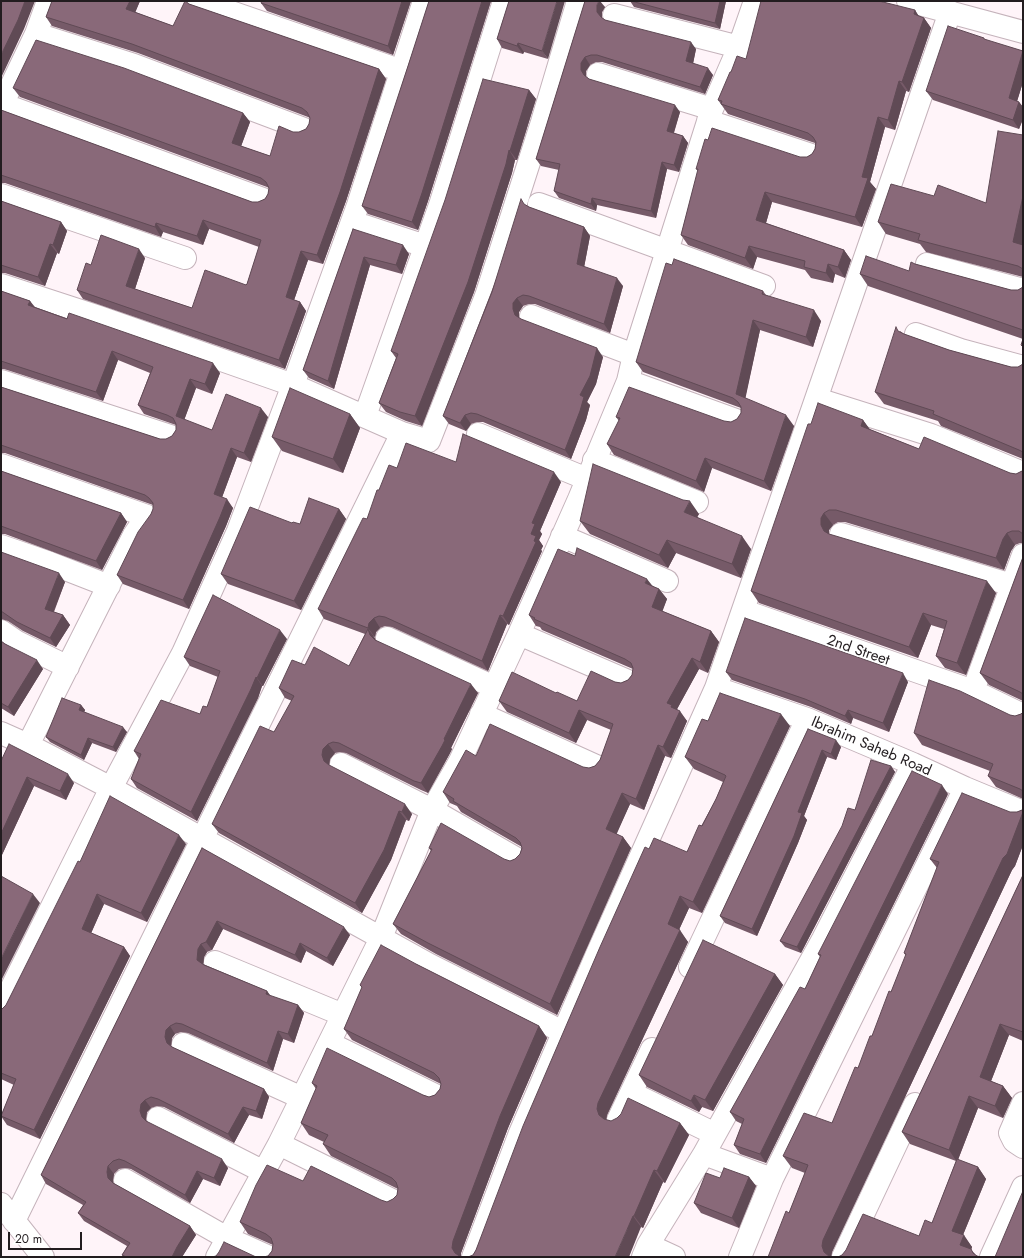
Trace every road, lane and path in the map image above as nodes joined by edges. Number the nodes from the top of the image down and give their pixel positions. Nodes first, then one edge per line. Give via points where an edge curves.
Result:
1 (48, 1) edge
2 (198, 1) edge
3 (424, 1) edge
4 (504, 1) edge
5 (578, 1) edge
6 (755, 1) edge
7 (909, 1) edge
8 (950, 12) junction
9 (614, 15) dead end
10 (1023, 32) edge
11 (36, 34) junction
12 (739, 47) junction
13 (402, 71) junction
14 (598, 74) dead end
15 (2, 105) edge
16 (710, 115) junction
17 (304, 129) edge
18 (811, 155) edge
19 (1, 195) edge
20 (263, 199) edge
21 (540, 204) dead end
22 (352, 222) junction
23 (425, 246) junction
24 (666, 251) junction
25 (185, 258) dead end
26 (927, 264) dead end
27 (1, 285) edge
28 (764, 286) dead end
29 (1023, 290) edge
30 (531, 316) dead end
31 (916, 334) dead end
32 (634, 355) junction
33 (1023, 367) edge
34 (1, 381) edge
35 (628, 381) junction
36 (293, 385) junction
37 (816, 398) junction
38 (365, 416) junction
39 (736, 420) edge
40 (402, 433) junction
41 (478, 434) dead end
42 (170, 436) edge
43 (1, 465) edge
44 (590, 469) junction
45 (1023, 473) edge
46 (697, 502) dead end
47 (841, 534) dead end
48 (562, 536) junction
49 (1, 546) edge
50 (1023, 555) edge
51 (667, 581) dead end
52 (1012, 585) junction
53 (109, 586) junction
54 (744, 611) junction
55 (1, 632) edge
56 (519, 634) junction
57 (387, 638) dead end
58 (68, 667) junction
59 (628, 681) edge
60 (494, 687) junction
61 (716, 688) junction
62 (973, 691) junction
63 (481, 714) junction
64 (1023, 715) edge
65 (807, 719) junction
66 (1, 733) edge
67 (28, 745) junction
68 (341, 764) dead end
69 (913, 764) junction
70 (596, 766) edge
71 (110, 788) junction
72 (965, 788) junction
73 (432, 810) junction
74 (1023, 812) edge
75 (202, 838) junction
76 (517, 859) edge
77 (381, 938) junction
78 (215, 962) dead end
79 (682, 985) edge
80 (1, 1009) edge
81 (343, 1014) junction
82 (662, 1028) edge
83 (563, 1032) junction
84 (329, 1043) junction
85 (183, 1044) dead end
86 (924, 1084) edge
87 (631, 1093) junction
88 (437, 1096) edge
89 (302, 1098) junction
90 (1023, 1103) edge
91 (158, 1118) dead end
92 (618, 1120) edge
93 (715, 1134) junction
94 (279, 1144) junction
95 (1023, 1147) edge
96 (704, 1154) junction
97 (264, 1172) junction
98 (772, 1179) junction
99 (125, 1180) dead end
100 (1023, 1188) edge
101 (394, 1201) edge
102 (1, 1204) edge
103 (14, 1221) junction
104 (227, 1238) junction
105 (646, 1251) edge
106 (43, 1257) edge
107 (217, 1257) edge
108 (269, 1257) edge
109 (474, 1257) edge
110 (674, 1257) edge
111 (740, 1257) edge
112 (843, 1257) edge
113 (991, 1257) edge

1 - 11 street
2 - 13 street
3 - 13 street
4 - 23 street
5 - 40 street via 486,296 429,441
6 - 12 street
7 - 8 street
8 - 10 street
8 - 37 street
9 - 12 street
11 - 15 street
11 - 17 street via 134,65
12 - 16 street
13 - 22 street
14 - 16 street
15 - 20 street
16 - 18 street
16 - 24 street
19 - 25 street
21 - 24 street
22 - 23 street
22 - 36 street
23 - 38 street
24 - 28 street
24 - 32 street
26 - 29 street
27 - 36 street
30 - 32 street
31 - 33 street via 961,350
32 - 35 street
34 - 42 street
35 - 39 street
35 - 44 street
36 - 38 street
36 - 71 street via 238,532 183,653
37 - 45 street via 931,435
37 - 54 street
38 - 40 street
40 - 75 street
41 - 44 street
43 - 53 street via 147,516 134,535
44 - 46 street
44 - 48 street
47 - 52 street
48 - 51 street
48 - 56 street
49 - 53 street
50 - 52 street
52 - 62 street
53 - 58 street
54 - 61 street
54 - 62 street, 2nd Street
55 - 58 street
56 - 59 street
56 - 60 street
57 - 60 street
58 - 67 street
60 - 63 street
61 - 65 street, Ibrahim Saheb Road
61 - 83 street
62 - 64 street, 2nd Street
63 - 70 street
63 - 73 street via 460,761
65 - 69 street, Ibrahim Saheb Road
65 - 79 street
66 - 67 street
67 - 71 street
68 - 73 street
69 - 72 street, Ibrahim Saheb Road
69 - 93 street via 822,939
71 - 75 street
71 - 80 street
72 - 74 street, Ibrahim Saheb Road
72 - 98 street
73 - 76 street
73 - 77 street
75 - 77 street
75 - 103 street
77 - 81 street
77 - 83 street
78 - 81 street
81 - 84 street
82 - 87 street
83 - 109 street via 520,1133
84 - 88 street
84 - 89 street
85 - 89 street
86 - 112 street
87 - 92 street
87 - 93 street
89 - 94 street
90 - 95 street via 1010,1133 1014,1141
91 - 97 street
93 - 96 street
94 - 97 street
94 - 101 street
96 - 98 street
96 - 105 street
97 - 104 street
98 - 111 street
99 - 104 street
100 - 113 street
102 - 103 street
103 - 106 street
104 - 107 street
104 - 108 street
105 - 110 street

